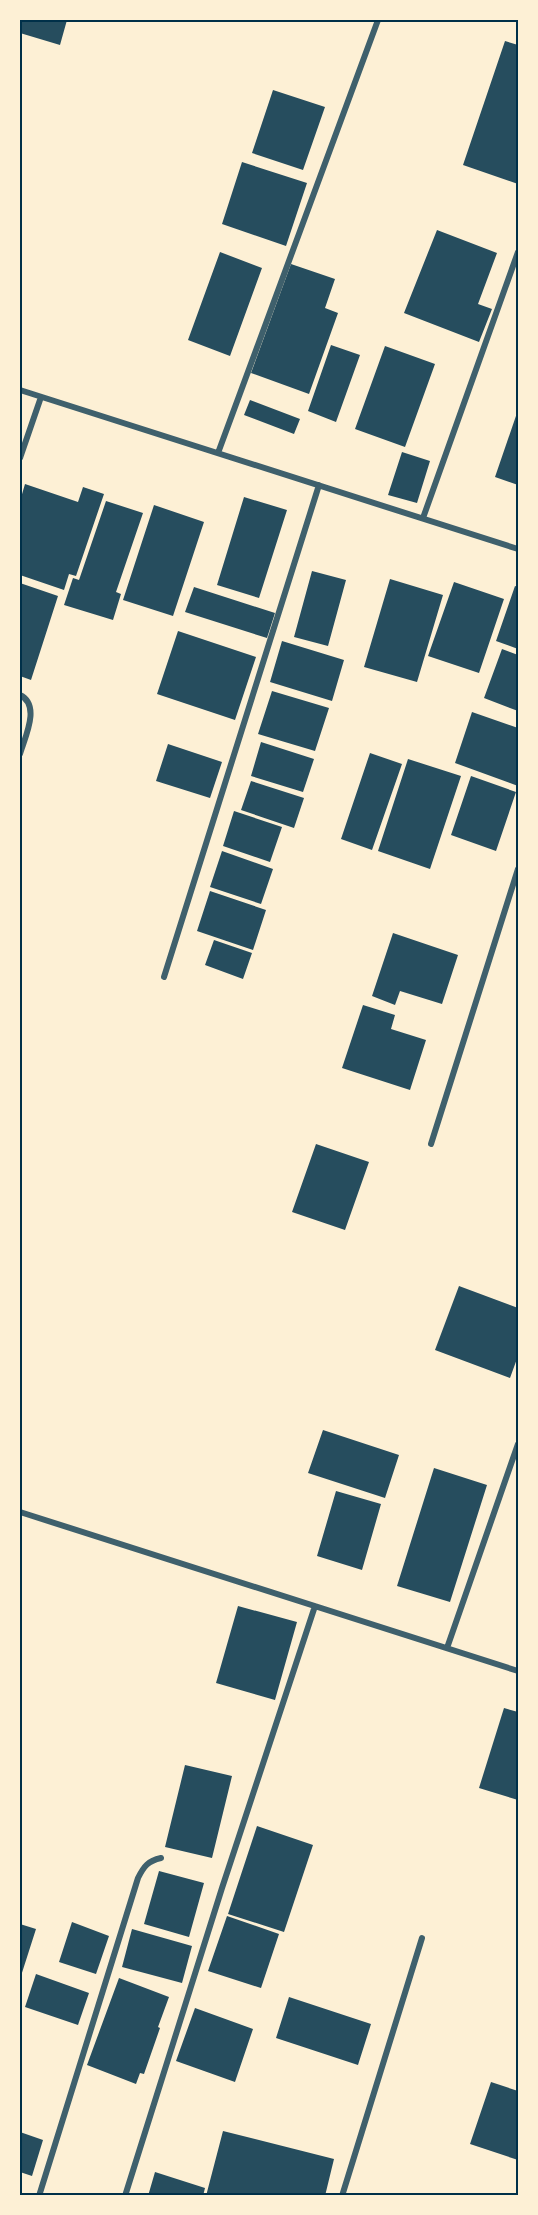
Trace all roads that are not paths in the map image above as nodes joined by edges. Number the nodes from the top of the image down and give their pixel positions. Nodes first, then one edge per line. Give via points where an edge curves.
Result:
1 (378, 20) edge
2 (519, 252) edge
3 (20, 390) edge
4 (41, 397) junction
5 (218, 453) junction
6 (20, 458) edge
7 (319, 485) junction
8 (423, 518) junction
9 (519, 549) edge
10 (20, 695) edge
11 (20, 754) edge
12 (519, 868) edge
13 (164, 977) dead end
14 (431, 1144) dead end
15 (519, 1444) edge
16 (20, 1512) edge
17 (315, 1606) junction
18 (447, 1648) junction
19 (519, 1671) edge
20 (161, 1858) dead end
21 (422, 1938) dead end
22 (39, 2196) edge
23 (124, 2196) edge
24 (342, 2196) edge

1 - 5 street
2 - 8 street
3 - 4 street
4 - 5 street
4 - 6 street
5 - 7 street
7 - 8 street
7 - 13 street
8 - 9 street
10 - 11 street via 31,707
12 - 14 street
15 - 18 street
16 - 17 street
17 - 18 street
17 - 23 street
18 - 19 street
20 - 22 street via 144,1866 138,1878
21 - 24 street

